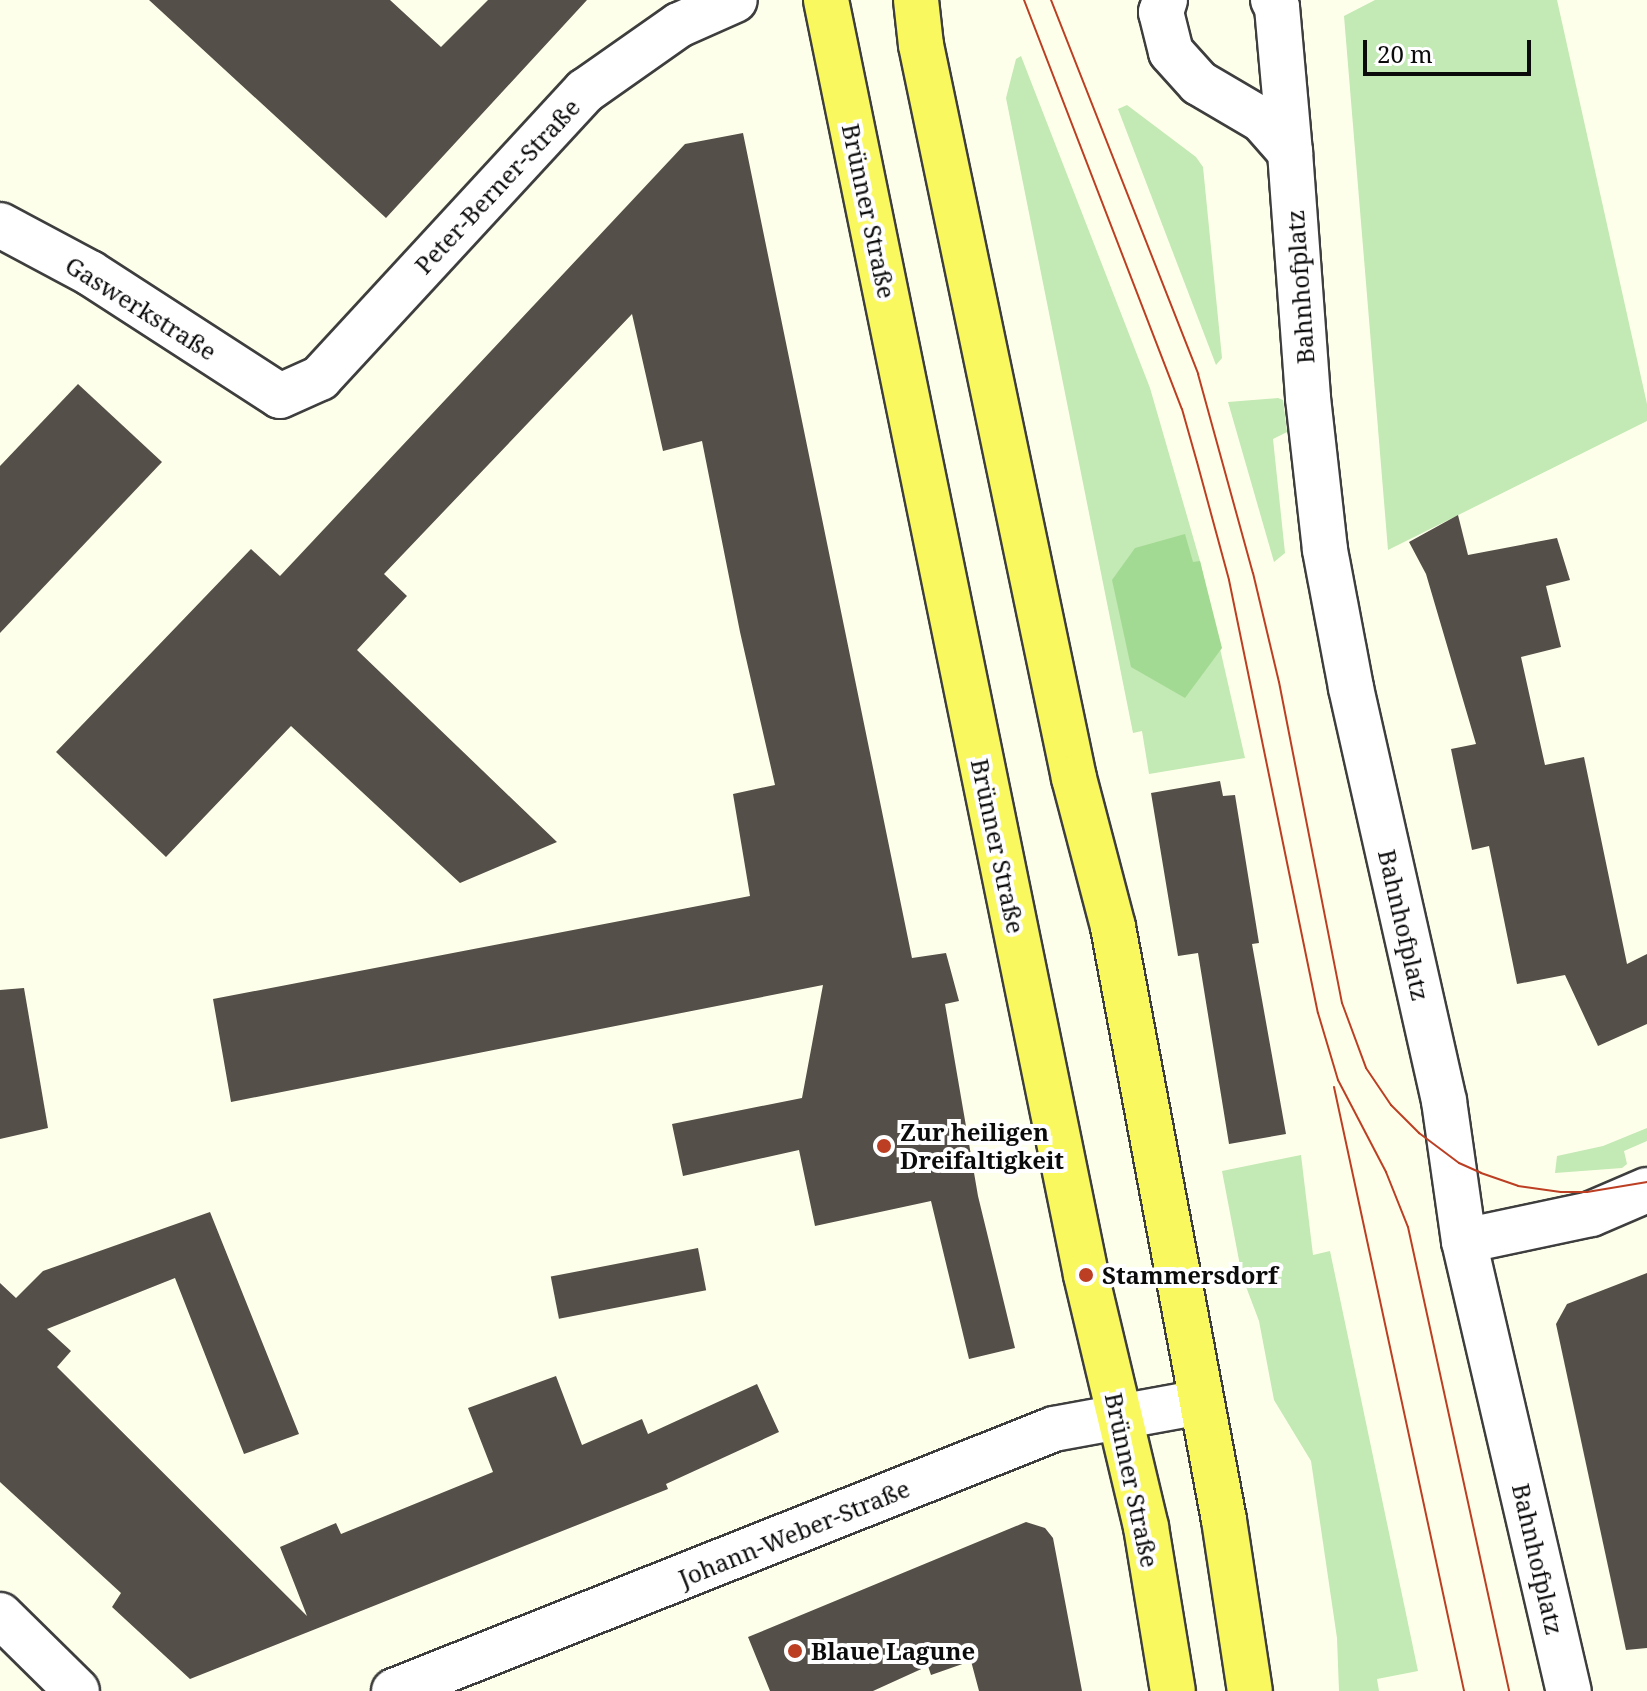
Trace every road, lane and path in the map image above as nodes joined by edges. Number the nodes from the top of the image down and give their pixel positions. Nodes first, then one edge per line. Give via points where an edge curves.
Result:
1 (735, 0) edge
2 (826, 0) edge
3 (916, 0) edge
4 (1165, 0) edge
5 (1273, 0) edge
6 (1290, 152) junction
7 (0, 225) edge
8 (280, 396) joint
9 (1647, 1190) edge
10 (1464, 1241) junction
11 (1201, 1402) junction
12 (1120, 1419) junction
13 (0, 1615) edge
14 (77, 1691) edge
15 (394, 1691) edge
16 (1173, 1691) edge
17 (1250, 1691) edge
18 (1569, 1691) edge

1 - 8 street, Peter-Berner-Straße via 679,25 585,91 320,378
2 - 12 main road, Brünner Straße via 1086,1275
3 - 11 main road via 921,45 1074,778 1113,927
4 - 6 street via 1161,12 1171,52 1199,83 1262,120
5 - 6 street, Bahnhofplatz
6 - 10 street, Bahnhofplatz via 1325,550 1444,1101
7 - 8 street, Gaswerkstraße via 90,273
9 - 10 street via 1591,1214
10 - 18 street, Bahnhofplatz
11 - 12 street, Johann-Weber-Straße
11 - 17 main road
12 - 15 street, Johann-Weber-Straße via 1054,1429
12 - 16 main road, Brünner Straße via 1146,1527
13 - 14 street

